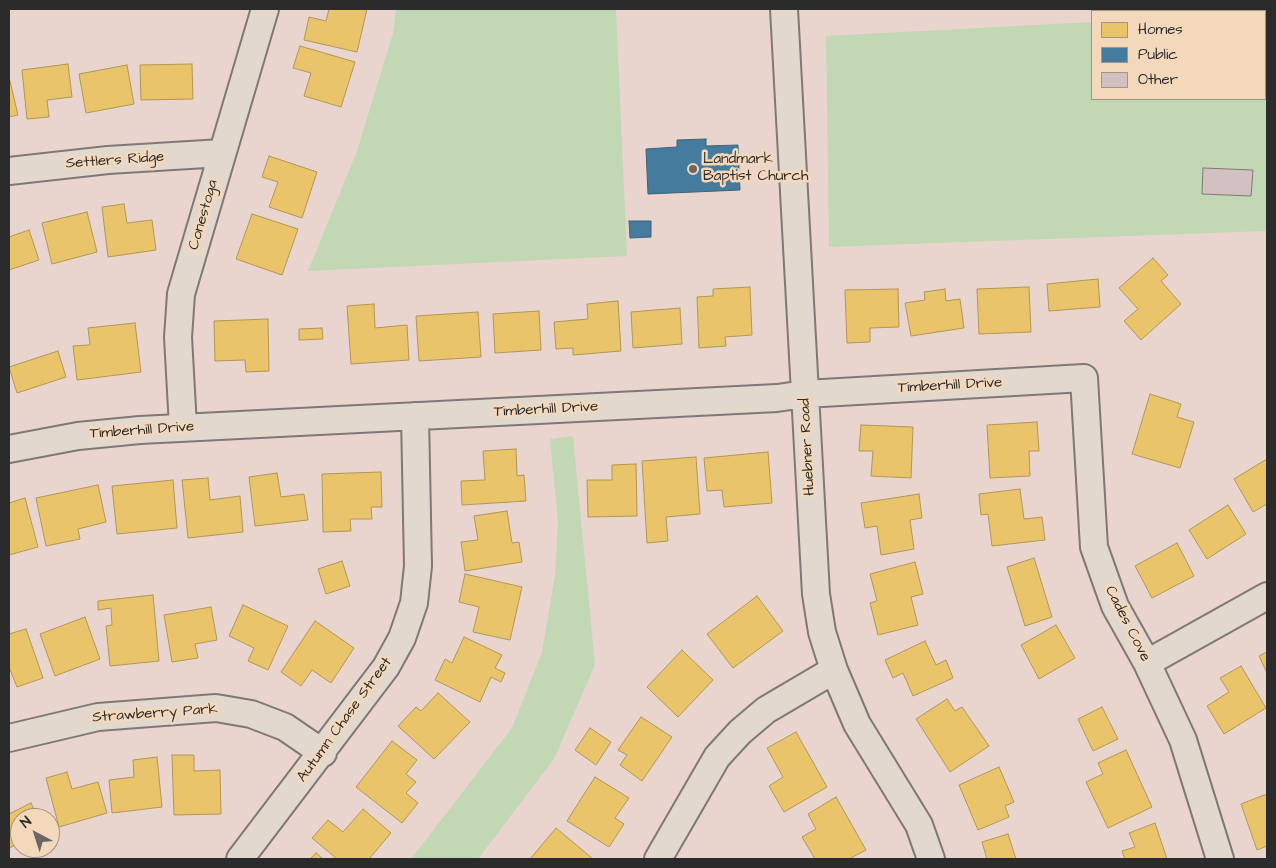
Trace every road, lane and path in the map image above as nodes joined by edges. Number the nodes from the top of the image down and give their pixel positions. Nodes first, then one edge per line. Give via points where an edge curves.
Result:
1 (265, 9) edge
2 (784, 9) edge
3 (222, 154) junction
4 (9, 171) edge
5 (1084, 378) joint
6 (806, 394) junction
7 (415, 416) junction
8 (183, 427) junction
9 (9, 449) edge
10 (1267, 596) edge
11 (1147, 663) junction
12 (834, 670) junction
13 (9, 738) edge
14 (323, 753) junction
15 (240, 859) edge
16 (658, 859) edge
17 (931, 859) edge
18 (1220, 859) edge

1 - 3 street, Conestoga
2 - 6 street, Huebner Road
3 - 4 street, Settlers Ridge via 108,160
3 - 8 street, Conestoga via 181,294 178,337
5 - 6 street, Timberhill Drive
5 - 11 street, Cades Cove via 1094,547 1115,606
6 - 7 street, Timberhill Drive
6 - 12 street, Huebner Road via 816,594 822,632
7 - 8 street, Timberhill Drive
7 - 14 street, Autumn Chase Street via 418,566 414,602 402,638 386,667
8 - 9 street, Timberhill Drive via 78,436
10 - 11 street
11 - 18 street, Cades Cove via 1183,740
12 - 16 street via 766,710 740,732 717,757
12 - 17 street, Huebner Road via 857,724 919,825
13 - 14 street, Strawberry Park via 98,717 216,708 251,714 284,727
14 - 15 street, Autumn Chase Street

